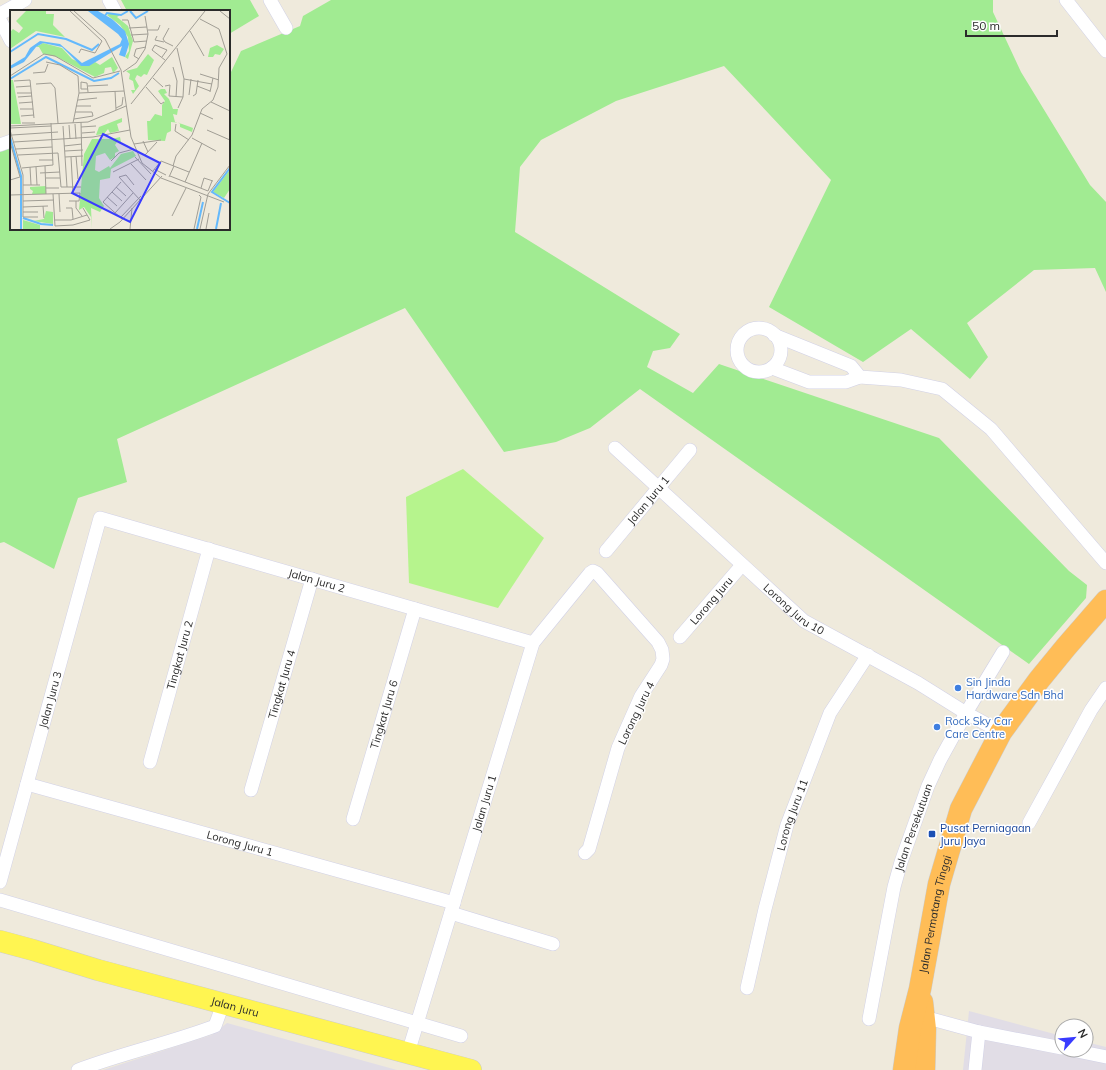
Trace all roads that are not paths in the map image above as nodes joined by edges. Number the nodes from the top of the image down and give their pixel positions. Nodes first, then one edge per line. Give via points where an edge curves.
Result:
1 (25, 0) edge
2 (109, 0) edge
3 (270, 0) edge
4 (1066, 0) edge
5 (114, 10) edge
6 (0, 14) edge
7 (0, 20) edge
8 (286, 28) dead end
9 (10, 39) edge
10 (1106, 51) edge
11 (10, 141) edge
12 (0, 146) edge
13 (774, 334) junction
14 (772, 368) junction
15 (860, 377) junction
16 (615, 448) dead end
17 (690, 450) dead end
18 (659, 488) junction
19 (100, 518) joint
20 (209, 549) junction
21 (606, 551) dead end
22 (1106, 563) edge
23 (742, 565) junction
24 (593, 571) joint
25 (312, 579) junction
26 (1106, 601) edge
27 (415, 609) junction
28 (680, 637) dead end
29 (533, 643) junction
30 (1004, 652) dead end
31 (868, 656) junction
32 (1106, 688) edge
33 (966, 713) junction
34 (1002, 732) junction
35 (150, 762) dead end
36 (27, 784) junction
37 (251, 790) dead end
38 (353, 819) dead end
39 (1029, 823) dead end
40 (585, 853) dead end
41 (0, 882) edge
42 (0, 900) edge
43 (452, 908) junction
44 (0, 941) edge
45 (553, 944) dead end
46 (747, 988) dead end
47 (920, 989) junction
48 (223, 1004) junction
49 (924, 1016) junction
50 (868, 1019) dead end
51 (417, 1023) junction
52 (979, 1032) junction
53 (461, 1036) dead end
54 (1054, 1046) edge
55 (408, 1053) junction
56 (1094, 1055) edge
57 (1106, 1058) edge
58 (78, 1070) edge
59 (470, 1070) edge
60 (904, 1070) edge
61 (924, 1070) edge
62 (975, 1070) edge

1 - 6 street
2 - 5 street
3 - 8 street
4 - 10 street
7 - 9 street
11 - 12 street
13 - 14 street via 780,355
13 - 14 street via 764,329 749,330 739,341 737,348 737,355 745,368 759,372
13 - 15 street via 851,366
14 - 15 street via 809,382 846,382
15 - 22 street via 902,380 942,390 991,429
16 - 18 street, Lorong Juru 10
17 - 18 street, Jalan Juru 1
18 - 21 street, Jalan Juru 1
18 - 23 street, Lorong Juru 10
19 - 20 street, Jalan Juru 2
19 - 36 street, Jalan Juru 3
20 - 25 street, Jalan Juru 2
20 - 35 street, Tingkat Juru 2
23 - 28 street, Lorong Juru
23 - 31 street, Lorong Juru 10 via 804,621
24 - 29 street, Jalan Juru 1
24 - 40 street, Lorong Juru 4 via 658,642 663,658 641,696 618,748 589,849
25 - 27 street, Jalan Juru 2
25 - 37 street, Tingkat Juru 4
26 - 34 highway, Jalan Permatang Tinggi via 1039,680
27 - 29 street, Jalan Juru 2
27 - 38 street, Tingkat Juru 6
29 - 43 street, Jalan Juru 1
30 - 33 street, Jalan Persekutuan
31 - 33 street, Lorong Juru 10
31 - 46 street, Lorong Juru 11 via 830,713 787,825
32 - 39 street via 1091,710
33 - 34 street, Lorong Juru 10
33 - 50 street, Jalan Persekutuan via 928,786 901,862
34 - 47 highway, Jalan Permatang Tinggi via 962,809 939,884
36 - 41 street, Jalan Juru 3
36 - 43 street, Lorong Juru 1
42 - 51 street
43 - 45 street, Lorong Juru 1
43 - 51 street, Jalan Juru 1
44 - 48 main road, Jalan Juru
47 - 49 highway, Jalan Permatang Tinggi
47 - 60 highway, Jalan Permatang Tinggi via 910,1028
48 - 55 main road, Jalan Juru
48 - 58 street via 215,1026
49 - 52 street
49 - 61 highway, Jalan Permatang Tinggi
51 - 53 street
51 - 55 street, Jalan Juru 1
52 - 54 street
52 - 62 street
55 - 59 main road, Jalan Juru
56 - 57 street

